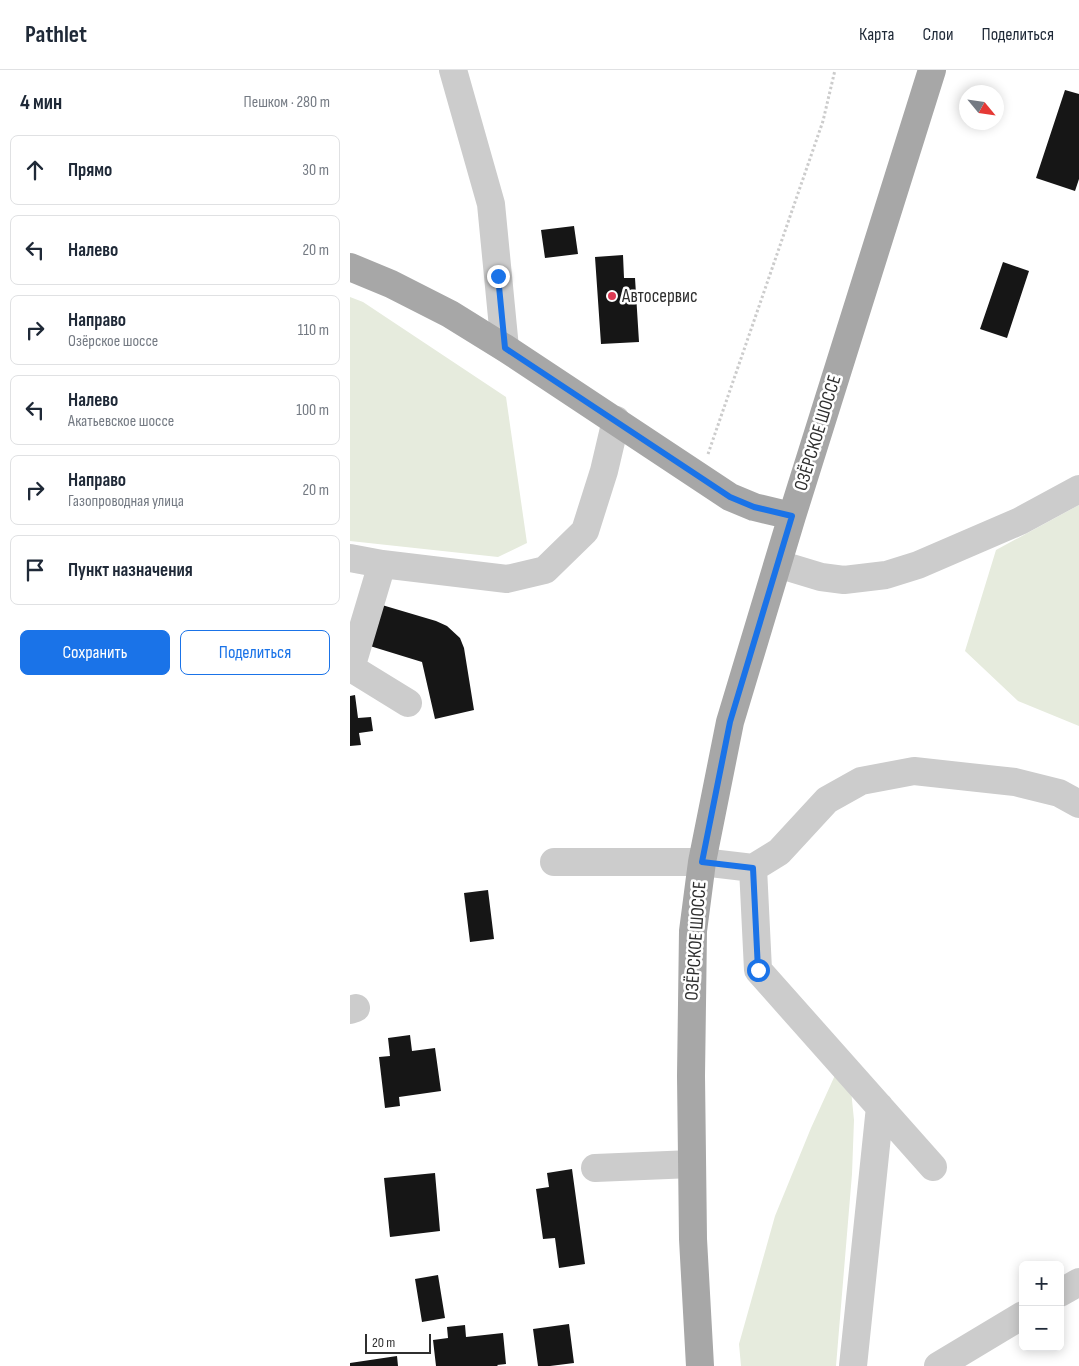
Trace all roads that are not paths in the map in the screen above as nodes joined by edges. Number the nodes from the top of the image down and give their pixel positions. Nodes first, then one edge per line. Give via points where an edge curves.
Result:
1 (453, 70) edge
2 (932, 70) edge
3 (350, 267) edge
4 (505, 348) junction
5 (616, 420) junction
6 (1079, 489) edge
7 (792, 516) junction
8 (350, 558) edge
9 (382, 564) junction
10 (778, 564) junction
11 (351, 668) edge
12 (408, 703) dead end
13 (1079, 804) edge
14 (554, 862) dead end
15 (702, 862) junction
16 (753, 868) junction
17 (880, 1108) junction
18 (692, 1164) junction
19 (933, 1167) dead end
20 (595, 1168) dead end
21 (1079, 1282) edge
22 (1064, 1291) edge
23 (1019, 1318) edge
24 (700, 1366) edge
25 (853, 1366) edge
26 (938, 1366) edge

1 - 4 street via 491,204
2 - 7 main road, ОЗЁРСКОЕ ШОССЕ
3 - 4 main road via 442,310
4 - 5 main road
5 - 7 main road via 730,497 754,507
5 - 9 street via 604,471 584,530 545,570 507,579
6 - 10 street via 1020,521 918,566 886,575 844,580 821,577
7 - 10 main road, ОЗЁРСКОЕ ШОССЕ
8 - 9 street
9 - 11 street
10 - 15 main road, ОЗЁРСКОЕ ШОССЕ via 730,722
11 - 12 street
13 - 16 street via 1059,793 1015,782 914,771 861,781 827,800 779,852
14 - 15 street
15 - 16 street
15 - 18 main road, ОЗЁРСКОЕ ШОССЕ via 693,931
16 - 17 street via 758,970
17 - 19 street
17 - 25 street
18 - 20 street
18 - 24 main road, ОЗЁРСКОЕ ШОССЕ
21 - 22 street
23 - 26 street

